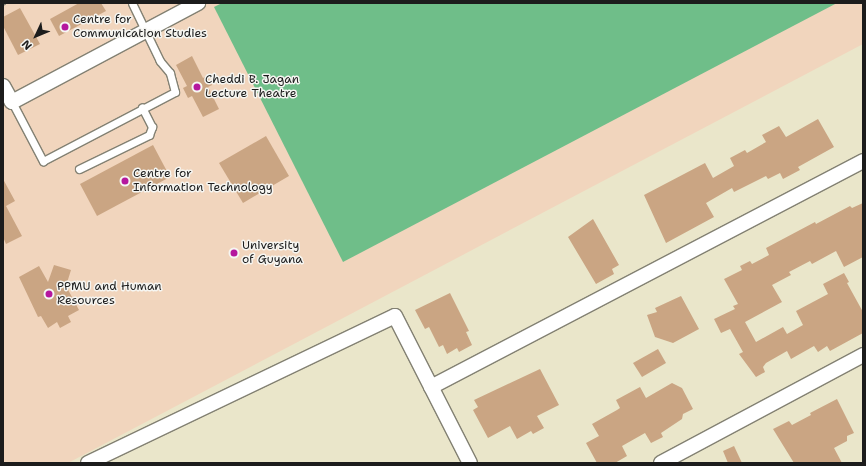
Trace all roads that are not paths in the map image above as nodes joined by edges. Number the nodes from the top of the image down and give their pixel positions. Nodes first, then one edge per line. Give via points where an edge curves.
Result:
1 (132, 3) edge
2 (198, 3) edge
3 (146, 31) junction
4 (3, 86) edge
5 (12, 102) junction
6 (142, 108) junction
7 (863, 161) edge
8 (79, 169) dead end
9 (863, 355) edge
10 (431, 387) junction
11 (88, 463) edge
12 (470, 463) edge
13 (661, 463) edge

1 - 3 lane
2 - 3 street
3 - 5 street
3 - 6 lane via 160,61 170,73 175,92
4 - 5 street
5 - 6 lane via 43,161
6 - 8 lane via 152,127 149,135
7 - 10 street
9 - 13 street
10 - 11 street via 395,316
10 - 12 street

